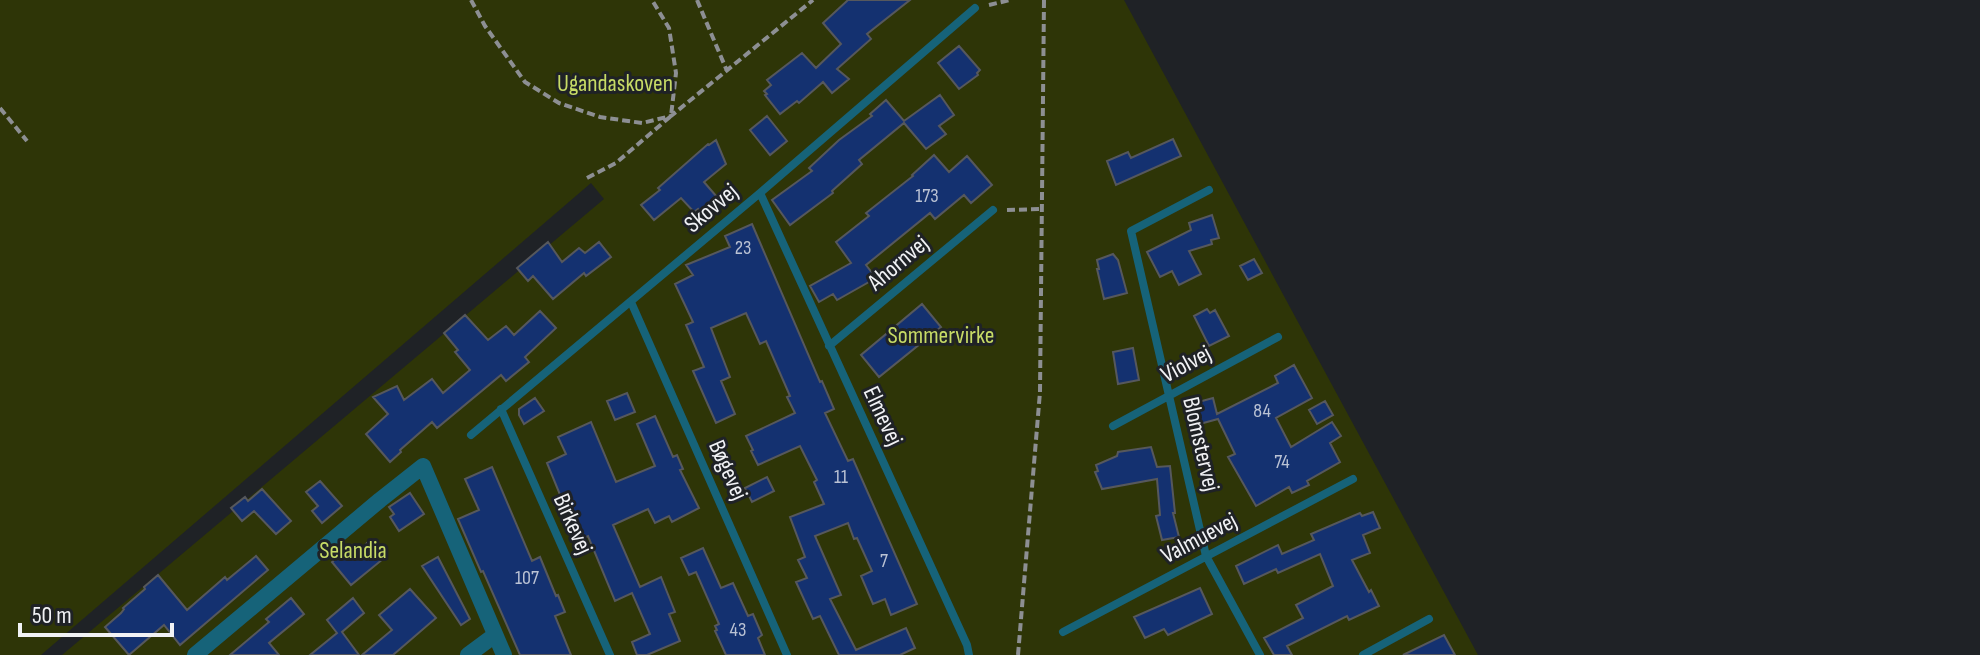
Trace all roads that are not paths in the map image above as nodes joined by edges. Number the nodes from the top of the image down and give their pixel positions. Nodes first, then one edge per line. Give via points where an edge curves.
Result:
1 (975, 8) road end
2 (1209, 190) dead end
3 (760, 193) junction
4 (993, 210) road end
5 (631, 302) junction
6 (1278, 337) dead end
7 (829, 346) junction
8 (1169, 396) junction
9 (501, 409) junction
10 (1113, 426) dead end
11 (471, 435) dead end
12 (1353, 479) dead end
13 (1206, 556) junction
14 (1429, 619) dead end
15 (1063, 632) dead end
16 (495, 635) junction
17 (195, 655) edge
18 (468, 655) edge
19 (504, 655) edge
20 (610, 655) edge
21 (787, 655) edge
22 (969, 655) edge
23 (1260, 655) edge
24 (1363, 655) edge

1 - 3 lane, Skovvej
2 - 8 lane, Blomstervej via 1131,231
3 - 5 lane, Skovvej
3 - 7 lane, Elmevej
4 - 7 lane, Ahornvej
5 - 9 lane, Skovvej
5 - 21 lane, Bøgevej
6 - 8 lane, Violvej
7 - 22 lane, Elmevej
8 - 10 lane, Violvej
8 - 13 lane, Blomstervej
9 - 11 lane, Skovvej
9 - 20 lane, Birkevej
12 - 13 lane, Valmuevej
13 - 15 lane, Valmuevej
13 - 23 lane, Blomstervej
14 - 24 lane
16 - 17 street via 423,466
16 - 18 street
16 - 19 street

